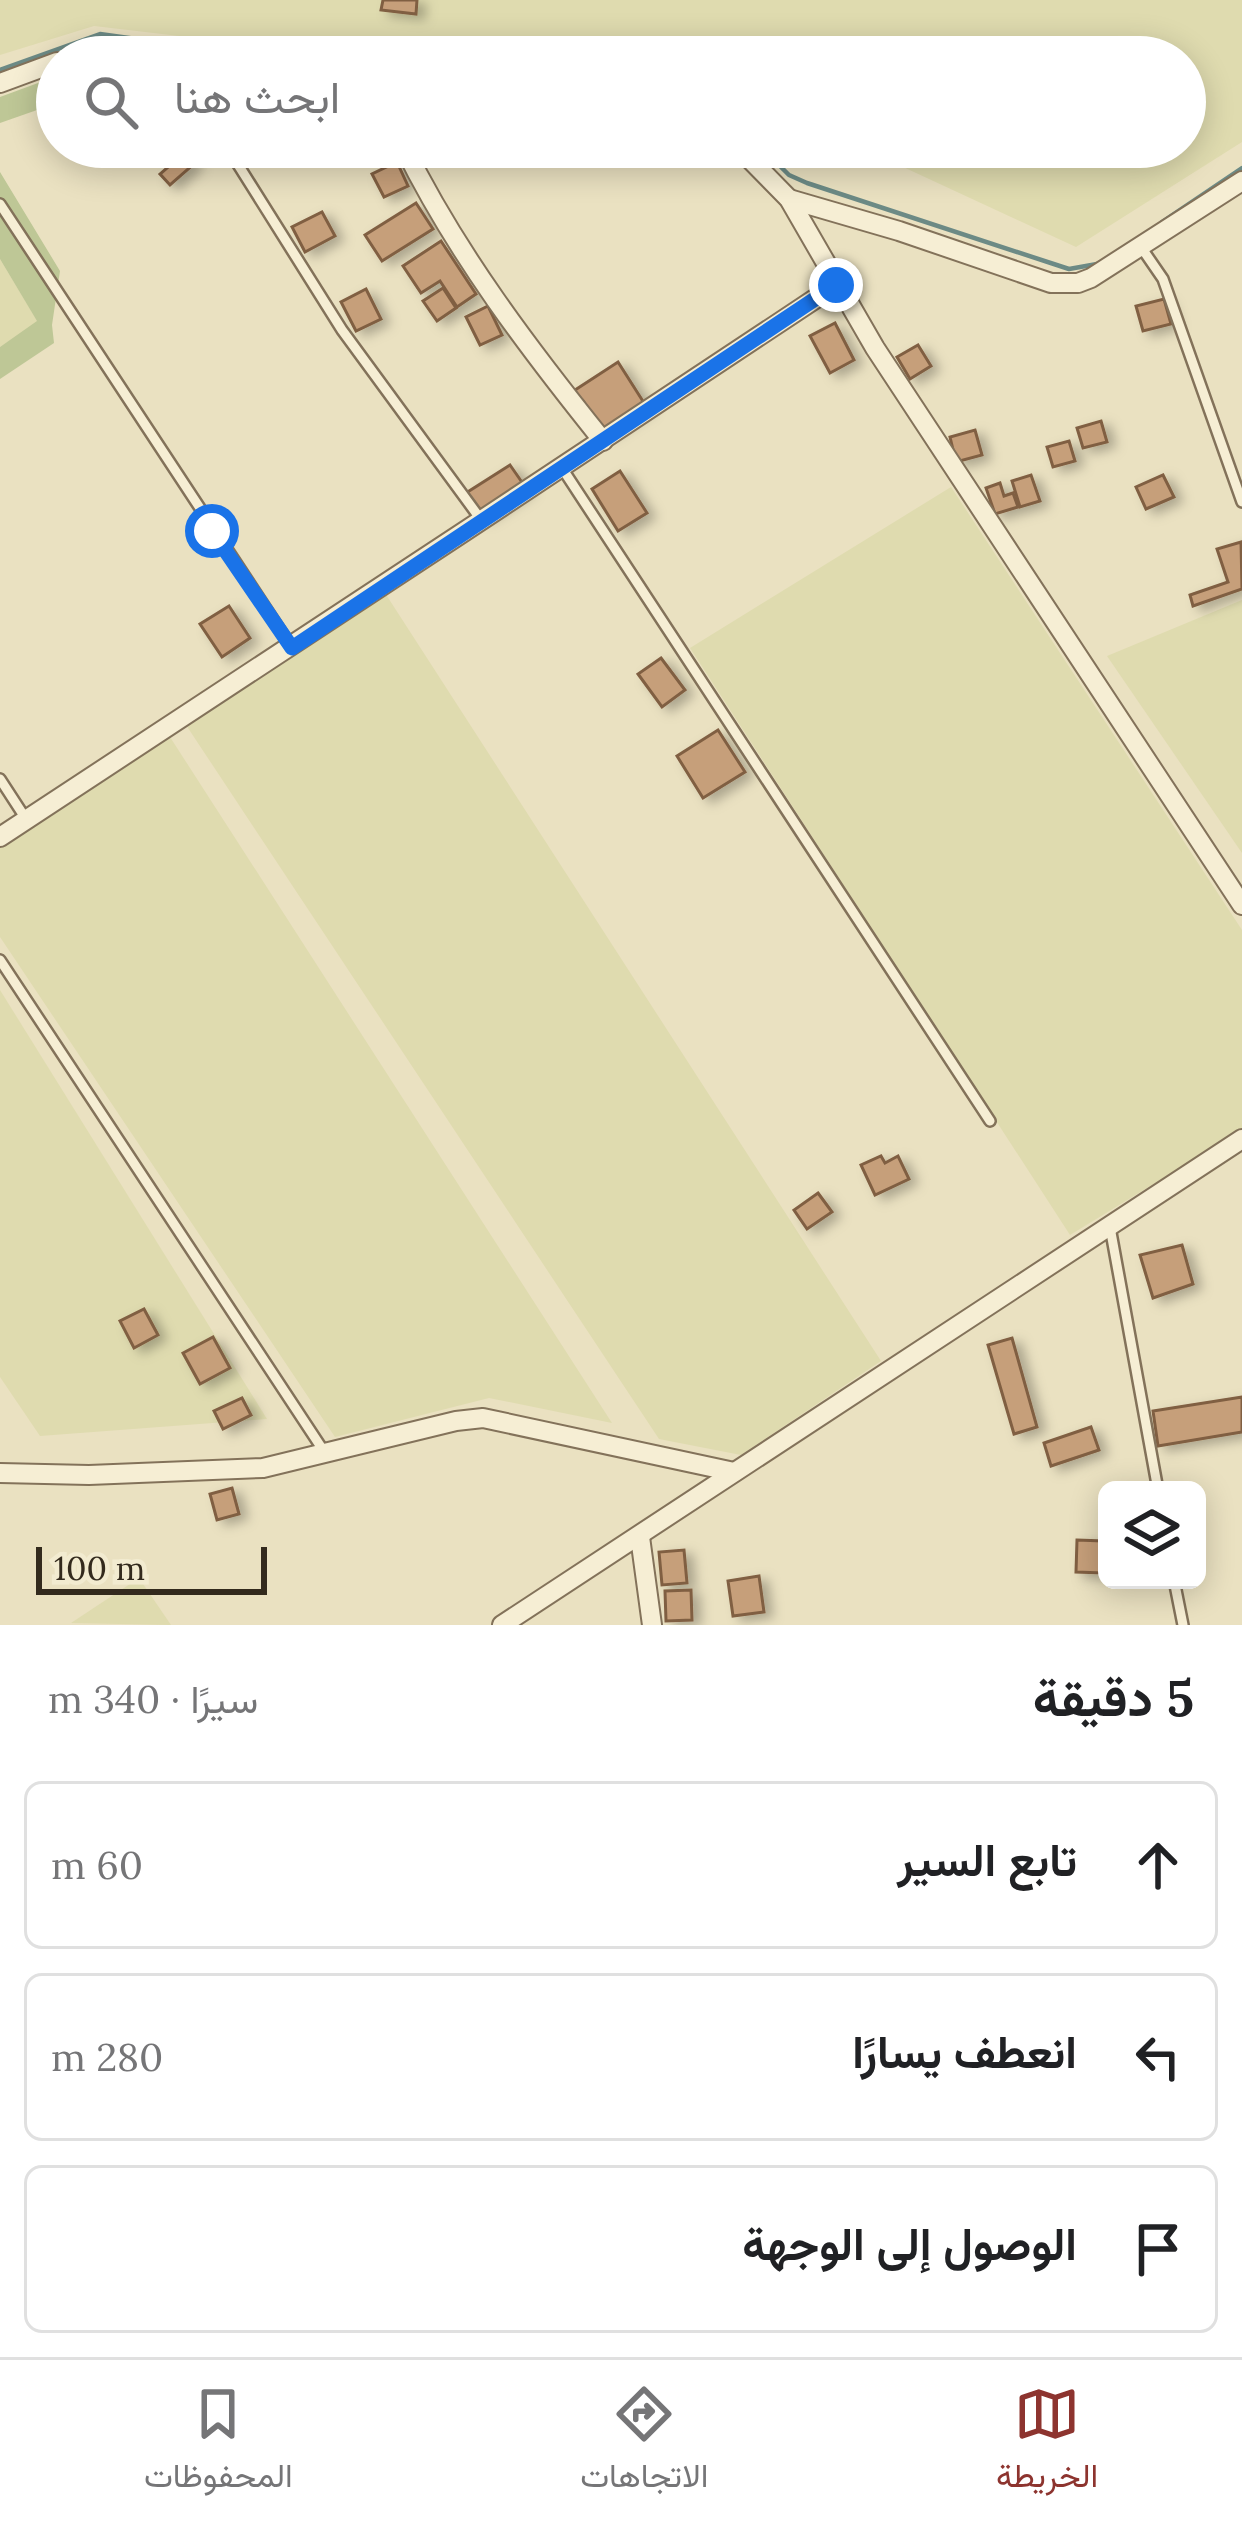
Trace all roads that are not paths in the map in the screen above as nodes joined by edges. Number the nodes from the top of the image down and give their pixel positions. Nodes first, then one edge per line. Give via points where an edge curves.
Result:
1 (36, 70) edge
2 (0, 83) edge
3 (240, 168) edge
4 (414, 168) edge
5 (759, 168) edge
6 (1242, 181) edge
7 (789, 199) junction
8 (0, 204) edge
9 (1141, 247) junction
10 (836, 285) junction
11 (603, 441) junction
12 (562, 468) junction
13 (1242, 502) edge
14 (482, 521) junction
15 (292, 648) junction
16 (0, 779) edge
17 (26, 819) junction
18 (0, 837) edge
19 (1242, 905) edge
20 (0, 960) edge
21 (991, 1120) dead end
22 (1242, 1139) edge
23 (1110, 1227) junction
24 (325, 1453) junction
25 (734, 1472) junction
26 (0, 1474) edge
27 (1156, 1481) edge
28 (640, 1537) junction
29 (1176, 1589) edge
30 (535, 1615) edge
31 (502, 1625) edge
32 (652, 1625) edge
33 (1183, 1625) edge

1 - 2 street
3 - 14 lane via 342,330
4 - 11 street via 535,356
5 - 7 street
6 - 9 street
7 - 9 street via 1051,283 1078,283
7 - 10 street
8 - 15 lane
9 - 13 lane via 1162,279
10 - 11 street
10 - 19 street
11 - 12 street
12 - 14 street
12 - 21 lane
14 - 15 street
15 - 17 street
16 - 17 lane
17 - 18 street
20 - 24 lane
22 - 23 street
23 - 25 street
23 - 27 lane
24 - 25 street via 483,1418
24 - 26 street via 252,1469
25 - 28 street
28 - 30 street
28 - 32 street
29 - 33 lane
30 - 31 street

